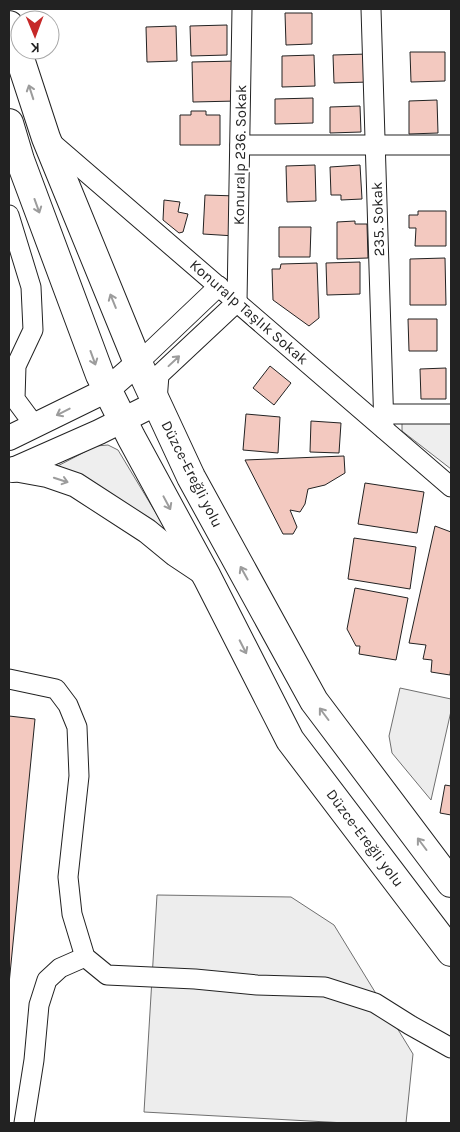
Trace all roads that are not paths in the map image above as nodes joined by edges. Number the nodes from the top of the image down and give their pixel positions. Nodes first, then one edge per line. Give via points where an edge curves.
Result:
1 (242, 9) edge
2 (372, 9) edge
3 (9, 25) edge
4 (9, 123) edge
5 (46, 138) junction
6 (376, 144) junction
7 (240, 145) junction
8 (451, 145) edge
9 (9, 215) edge
10 (219, 286) junction
11 (237, 302) junction
12 (138, 363) junction
13 (106, 390) junction
14 (157, 403) junction
15 (451, 414) edge
16 (123, 421) junction
17 (384, 421) junction
18 (35, 426) junction
19 (9, 438) edge
20 (11, 471) edge
21 (451, 487) edge
22 (205, 574) junction
23 (9, 679) edge
24 (451, 881) edge
25 (451, 952) edge
26 (85, 957) junction
27 (451, 1048) edge
28 (24, 1123) edge

1 - 7 street, Konuralp 236. Sokak
2 - 6 street, 235. Sokak
5 -> 3 highway, Düzce-Ereğli yolu
4 -> 13 highway, Düzce-Ereğli yolu
5 - 10 street, Konuralp Taşlık Sokak
12 -> 5 highway, Düzce-Ereğli yolu
6 - 7 street
6 - 8 street
6 - 17 street, 235. Sokak
7 - 11 street, Konuralp 236. Sokak
9 - 18 street via 31,287 33,330 16,366 16,399
10 - 11 street, Konuralp Taşlık Sokak
10 - 12 street
14 -> 11 street via 159,375
11 - 17 street, Konuralp Taşlık Sokak
12 - 13 main road
12 - 14 highway, Düzce-Ereğli yolu
13 - 16 highway, Düzce-Ereğli yolu
13 -> 18 main road
14 - 16 main road
24 -> 14 highway, Düzce-Ereğli yolu via 314,701 191,477
15 - 17 street
16 - 20 main road
16 -> 22 highway, Düzce-Ereğli yolu
17 - 21 street, Konuralp Taşlık Sokak
18 - 19 main road
20 -> 22 main road via 47,475 76,485
22 -> 25 highway, Düzce-Ereğli yolu via 290,740
23 - 26 street via 56,689 68,705 76,727 79,776 68,877 72,914
26 - 27 street via 107,975 326,987 374,1003
26 - 28 street via 60,968 47,980 39,1005

